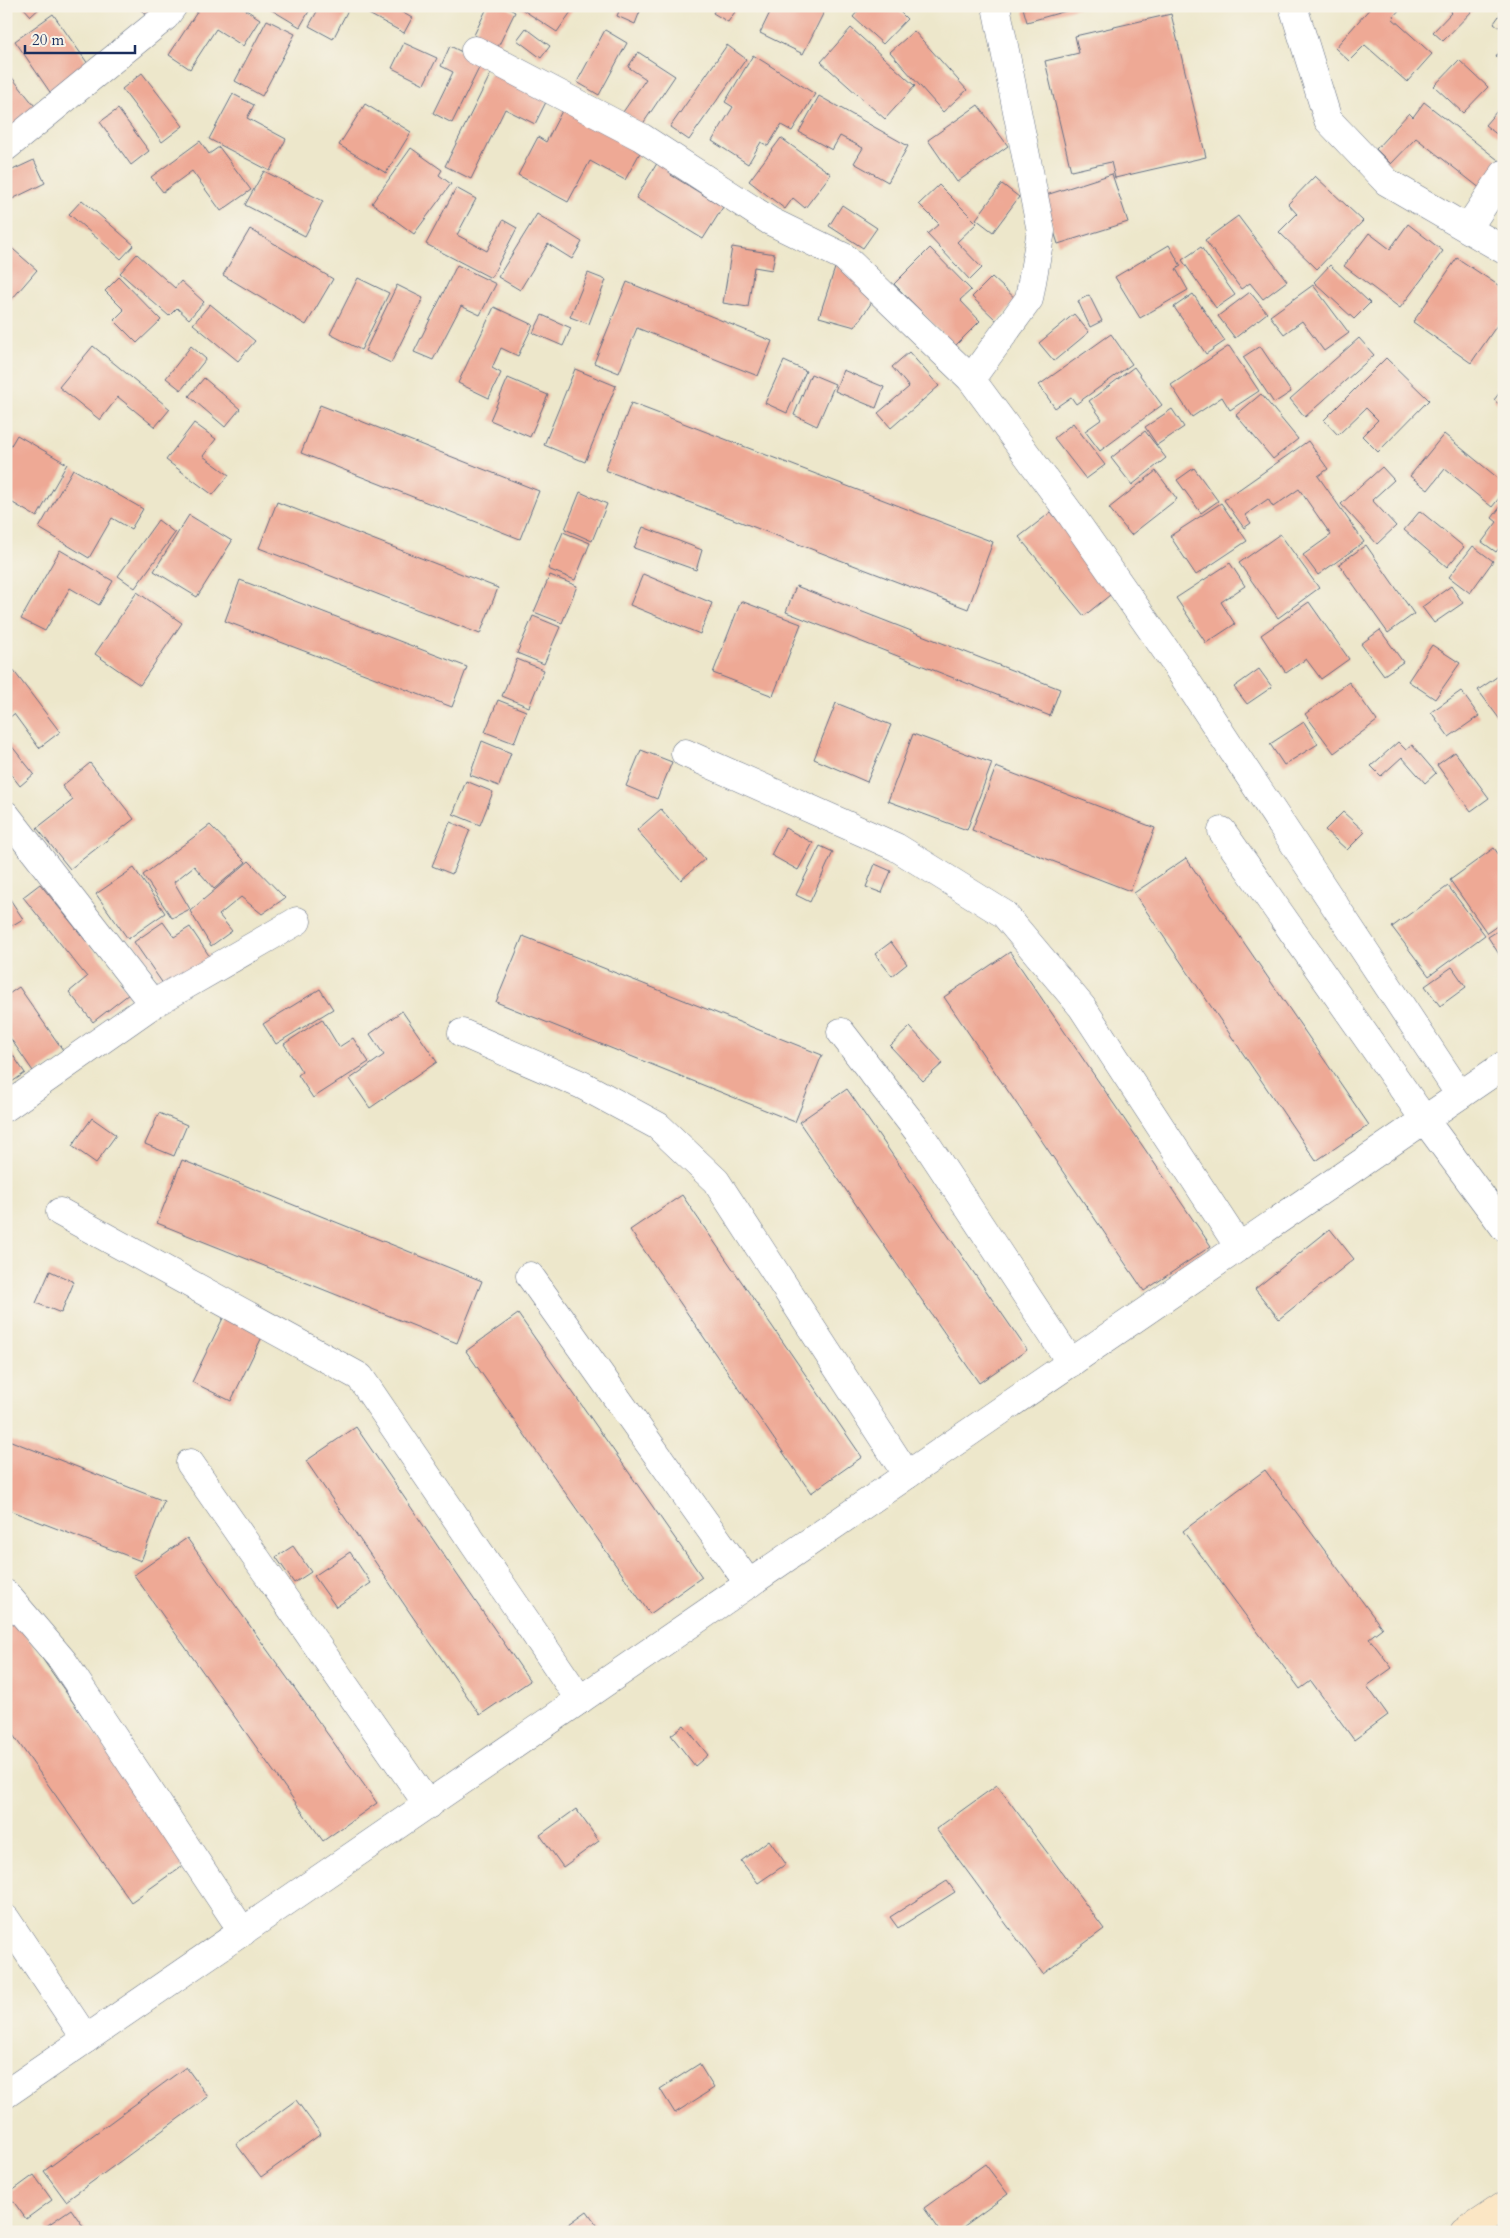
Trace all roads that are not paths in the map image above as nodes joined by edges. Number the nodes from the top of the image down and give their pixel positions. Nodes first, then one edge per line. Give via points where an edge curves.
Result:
1 (173, 6) edge
2 (996, 6) edge
3 (1293, 6) edge
4 (475, 50) dead end
5 (6, 147) edge
6 (1504, 174) edge
7 (1468, 228) junction
8 (1504, 250) edge
9 (971, 378) junction
10 (685, 753) dead end
11 (6, 815) edge
12 (1222, 831) dead end
13 (297, 921) dead end
14 (153, 1004) junction
15 (841, 1032) dead end
16 (462, 1033) dead end
17 (1504, 1065) edge
18 (1460, 1095) junction
19 (6, 1107) edge
20 (1424, 1119) junction
21 (60, 1212) dead end
22 (1504, 1227) edge
23 (1239, 1247) junction
24 (530, 1276) dead end
25 (1071, 1363) junction
26 (190, 1463) dead end
27 (907, 1476) junction
28 (749, 1584) junction
29 (6, 1594) edge
30 (580, 1700) junction
31 (428, 1805) junction
32 (6, 1919) edge
33 (243, 1932) junction
34 (86, 2039) junction
35 (6, 2094) edge
36 (1504, 2206) edge
37 (1465, 2232) edge

1 - 5 street via 165,17
2 - 9 street via 1041,231 1029,299
3 - 7 street via 1328,120 1386,182
4 - 9 street via 641,137 770,221 844,258
6 - 7 street
7 - 8 street
9 - 18 street via 1174,662
10 - 23 street via 896,847 1004,914 1082,1007
11 - 14 street
12 - 20 street
13 - 14 street
14 - 19 street
15 - 25 street via 920,1134
16 - 27 street via 582,1085 658,1126 716,1181
17 - 18 street
18 - 20 street
20 - 22 street
20 - 23 street
21 - 30 street via 360,1377
23 - 25 street
24 - 28 street
25 - 27 street
26 - 31 street
27 - 28 street
28 - 30 street
29 - 33 street via 63,1661
30 - 31 street
31 - 33 street
32 - 34 street
33 - 34 street
34 - 35 street
36 - 37 main road

